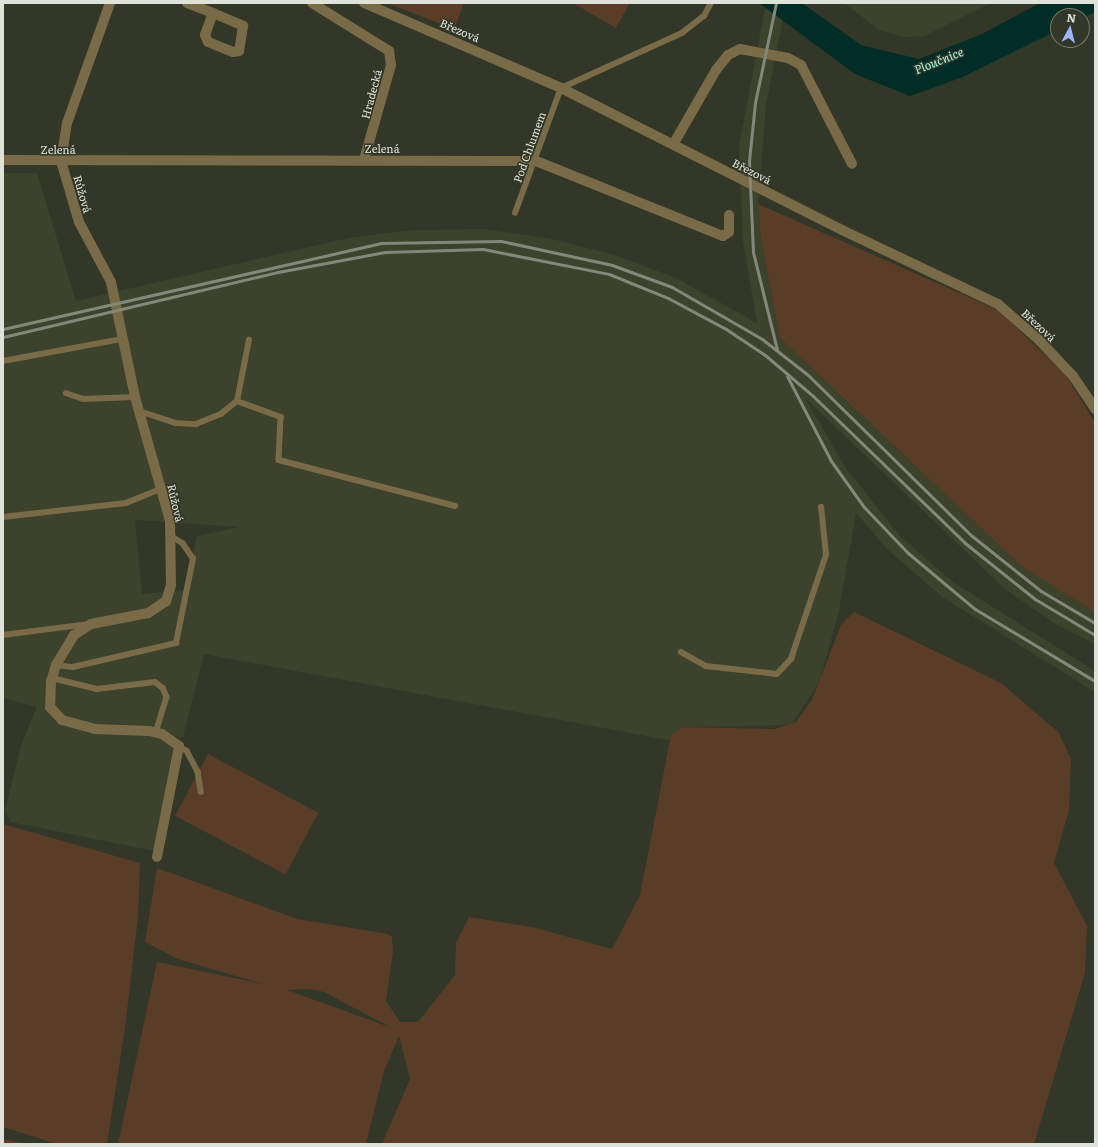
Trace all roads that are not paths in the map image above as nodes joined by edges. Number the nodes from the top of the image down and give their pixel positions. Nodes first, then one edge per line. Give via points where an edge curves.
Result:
1 (110, 3) edge
2 (187, 3) edge
3 (312, 3) edge
4 (364, 3) edge
5 (710, 3) edge
6 (213, 13) dead end
7 (561, 88) junction
8 (674, 143) junction
9 (3, 160) edge
10 (364, 160) junction
11 (61, 161) junction
12 (536, 162) junction
13 (852, 164) dead end
14 (515, 212) dead end
15 (729, 215) dead end
16 (122, 339) junction
17 (249, 340) dead end
18 (3, 361) edge
19 (66, 392) dead end
20 (135, 397) junction
21 (236, 401) junction
22 (1095, 408) edge
23 (139, 411) junction
24 (161, 489) junction
25 (455, 506) dead end
26 (821, 507) dead end
27 (3, 517) edge
28 (170, 536) junction
29 (91, 624) junction
30 (3, 636) edge
31 (681, 652) dead end
32 (56, 665) junction
33 (52, 678) junction
34 (156, 732) junction
35 (179, 746) junction
36 (201, 792) dead end
37 (157, 857) dead end

1 - 11 street, Růžová via 67,123
2 - 6 street
3 - 10 street, Hradecká via 388,51 391,65
4 - 7 street, Březová
5 - 7 lane via 704,16 682,33
7 - 8 street, Březová
7 - 12 lane, Pod Chlumem
8 - 13 street via 716,70 728,55 740,49 788,58 801,65
8 - 22 street, Březová via 842,230 998,304 1039,340 1073,376
9 - 11 street, Zelená
10 - 11 street, Zelená
10 - 12 street, Zelená
11 - 16 street, Růžová via 79,222 111,282
12 - 14 lane, Pod Chlumem
12 - 15 street, Zelená via 723,236 729,232
16 - 18 lane
16 - 20 street, Růžová
17 - 21 lane
19 - 20 lane via 84,399
20 - 23 street, Růžová
21 - 23 lane via 221,414 196,424 175,423
21 - 25 lane via 280,417 279,460
23 - 24 street, Růžová
24 - 27 lane via 126,503
24 - 28 street, Růžová
26 - 31 lane via 826,555 790,659 777,674 706,666
28 - 29 street, Růžová via 171,585 166,601 148,613
28 - 32 lane via 183,544 193,559 176,643 74,667
29 - 30 lane
29 - 32 street, Růžová via 74,635
32 - 33 street, Růžová
33 - 34 street, Růžová via 50,707 62,720 95,729
33 - 34 lane via 97,689 155,682 163,688 167,697
34 - 35 street, Růžová
35 - 36 lane via 187,751 198,772
35 - 37 street

